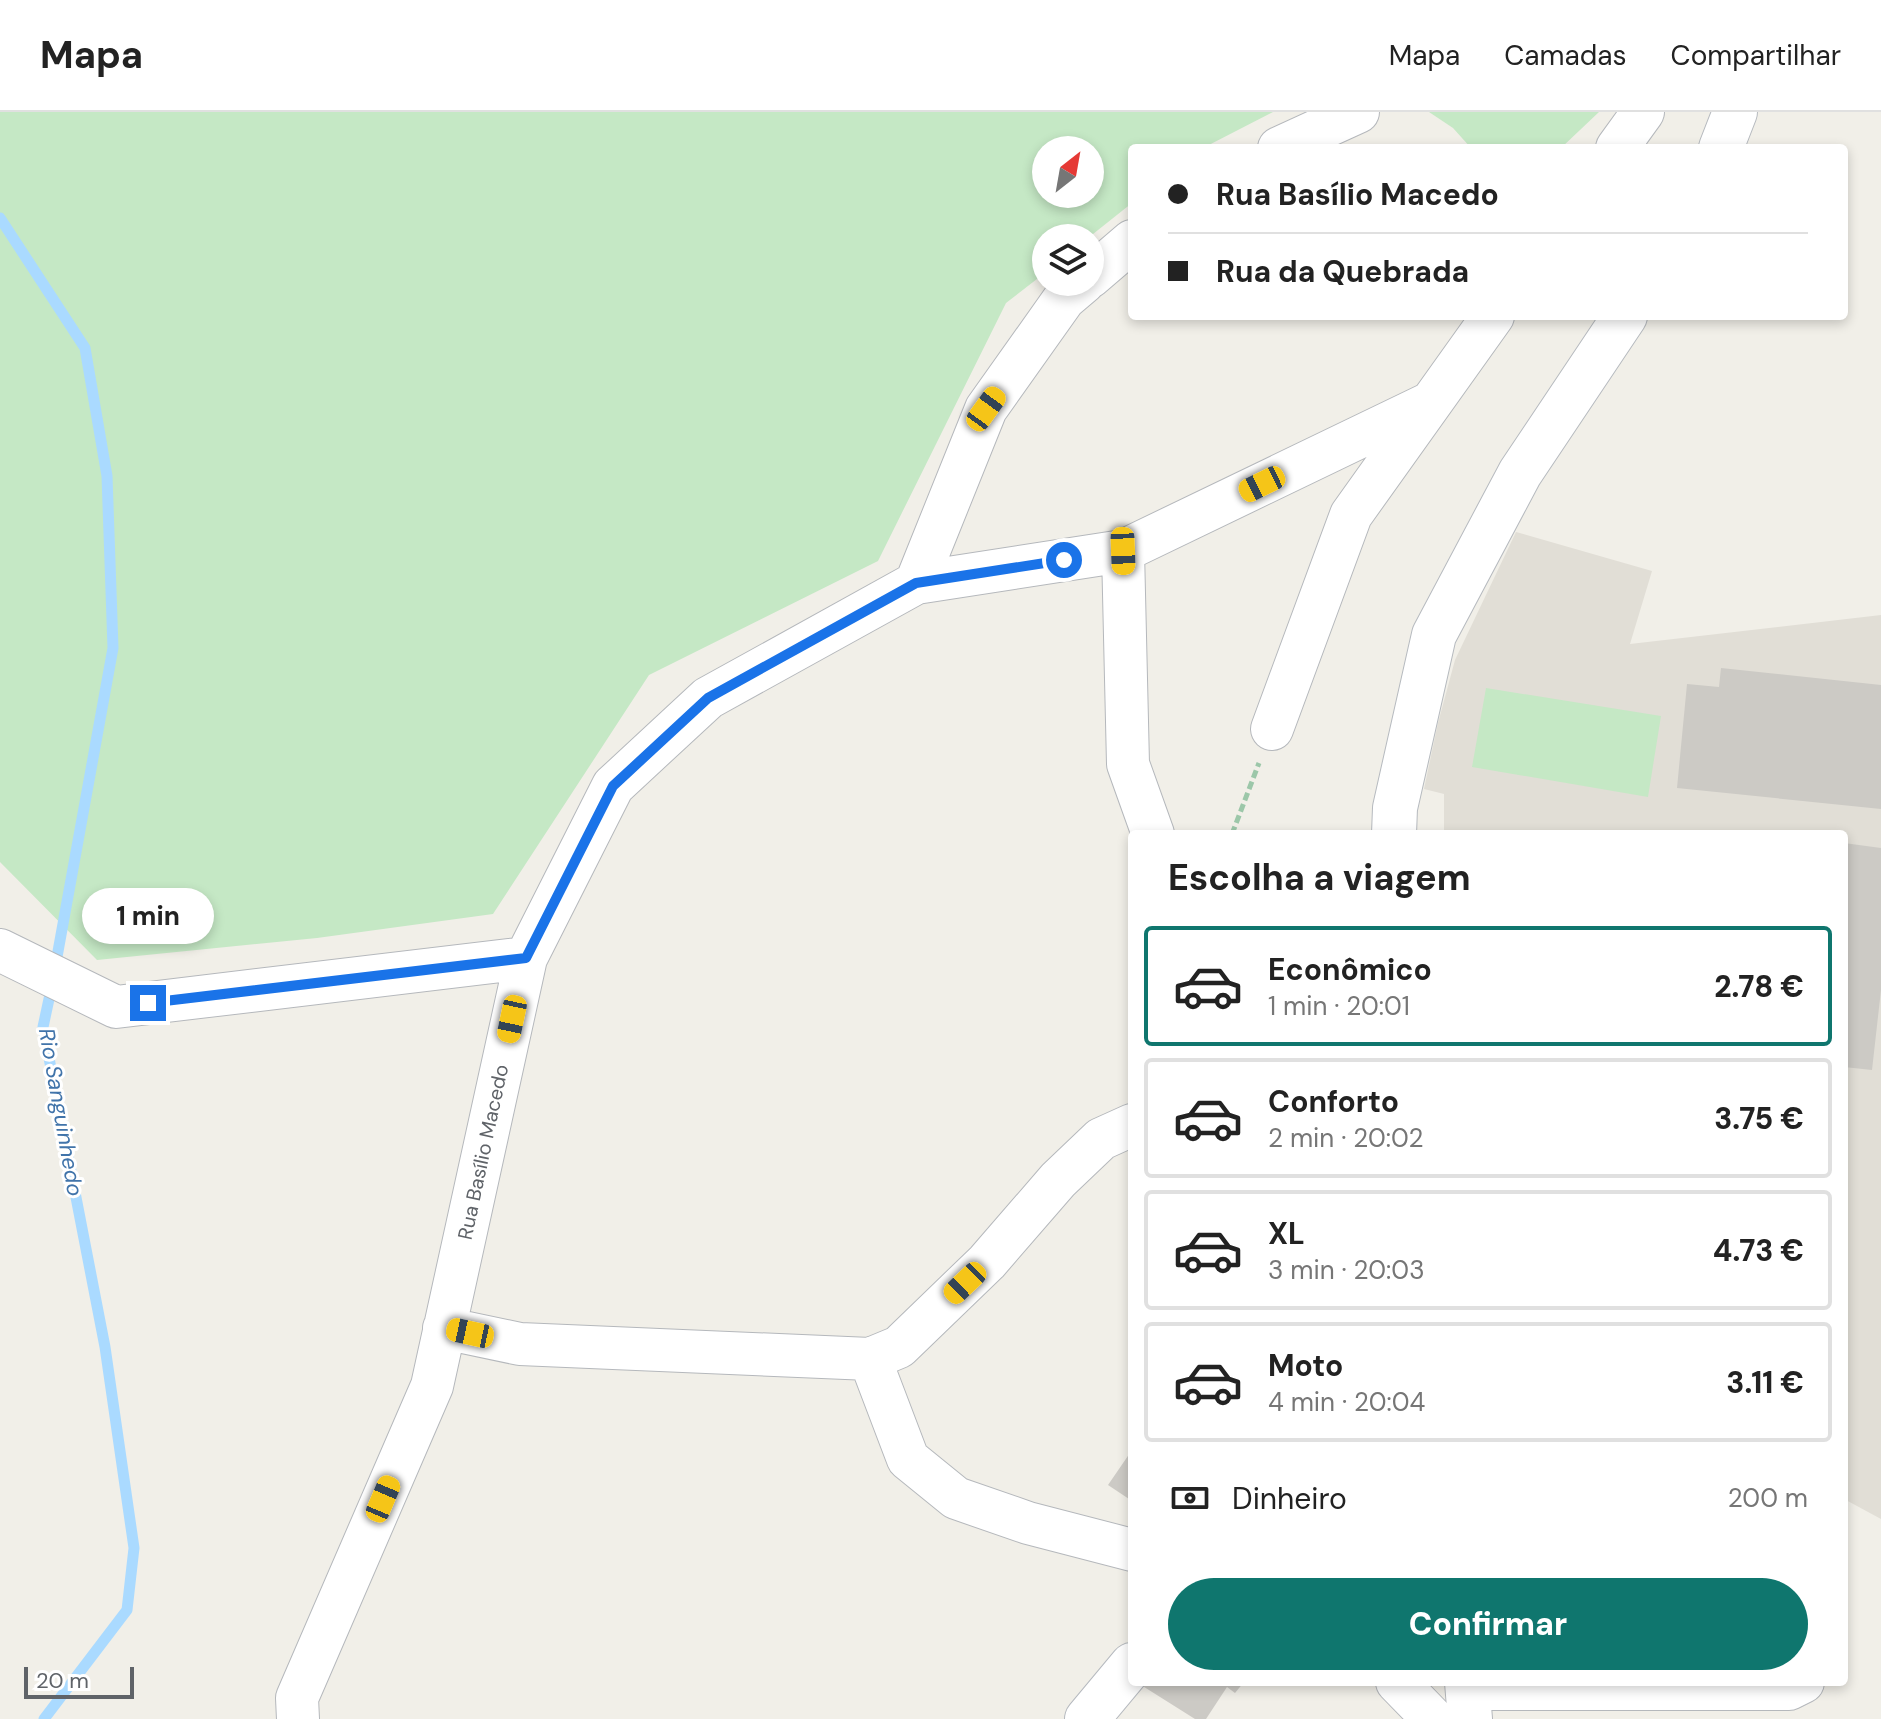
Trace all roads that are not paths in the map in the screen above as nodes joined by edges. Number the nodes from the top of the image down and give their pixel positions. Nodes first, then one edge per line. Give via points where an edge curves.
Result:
1 (1358, 112) edge
2 (1643, 112) edge
3 (1735, 112) edge
4 (1288, 144) edge
5 (1620, 144) edge
6 (1723, 144) edge
7 (1128, 244) edge
8 (1104, 265) edge
9 (1068, 296) edge
10 (1490, 320) edge
11 (1622, 320) edge
12 (1428, 404) junction
13 (1123, 551) junction
14 (916, 583) junction
15 (1272, 729) road end
16 (1152, 830) edge
17 (1394, 830) edge
18 (7, 954) edge
19 (526, 958) junction
20 (1128, 1127) edge
21 (444, 1328) junction
22 (870, 1359) junction
23 (1128, 1549) edge
24 (1128, 1670) edge
25 (1401, 1686) edge
26 (1795, 1686) edge
27 (1468, 1697) edge
28 (298, 1719) edge
29 (1087, 1719) edge
30 (1433, 1719) edge

1 - 4 street
2 - 5 street
3 - 6 main road
7 - 8 street
9 - 14 street via 986,409
10 - 12 street, Rua Basílio Macedo
11 - 17 main road via 1520,473 1434,635
12 - 13 street, Rua Basílio Macedo
12 - 15 street via 1351,515
13 - 14 street, Rua Basílio Macedo
13 - 16 street via 1128,764
14 - 19 street, Rua Basílio Macedo via 708,698 613,786
18 - 19 street via 116,1007
19 - 21 street, Rua Basílio Macedo
20 - 22 street via 1101,1139 1058,1180 987,1262 899,1347
21 - 22 street via 520,1344
21 - 28 street, Rua Basílio Macedo via 432,1386 297,1698
22 - 23 street via 908,1459 956,1498
24 - 29 main road
25 - 30 street
26 - 27 street

